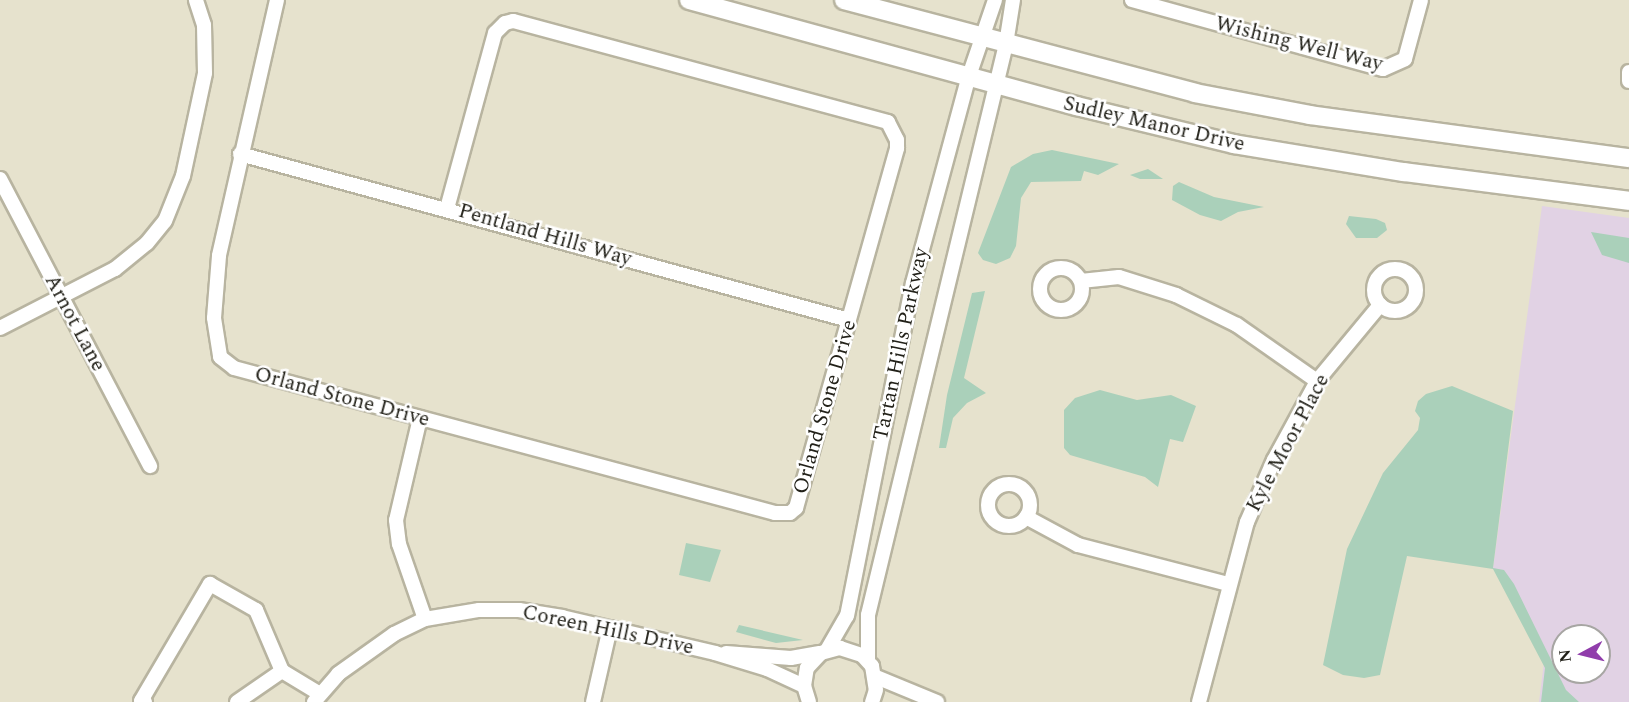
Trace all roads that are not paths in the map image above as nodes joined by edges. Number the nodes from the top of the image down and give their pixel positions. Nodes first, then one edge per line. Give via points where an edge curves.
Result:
1 (196, 0) edge
2 (277, 0) edge
3 (689, 0) edge
4 (844, 0) edge
5 (995, 0) edge
6 (1013, 0) edge
7 (1131, 0) edge
8 (1421, 0) edge
9 (981, 37) junction
10 (1006, 44) junction
11 (1629, 72) edge
12 (969, 76) junction
13 (1629, 81) edge
14 (995, 84) junction
15 (240, 154) junction
16 (1629, 158) edge
17 (0, 181) edge
18 (1629, 201) edge
19 (447, 208) junction
20 (1081, 281) dead end
21 (61, 297) junction
22 (1380, 305) dead end
23 (849, 320) junction
24 (0, 328) edge
25 (1317, 381) junction
26 (420, 417) junction
27 (150, 466) dead end
28 (1026, 517) dead end
29 (1228, 585) junction
30 (425, 619) junction
31 (610, 628) junction
32 (824, 652) junction
33 (715, 653) junction
34 (868, 660) junction
35 (282, 670) junction
36 (876, 677) junction
37 (804, 686) junction
38 (317, 698) edge
39 (145, 702) edge
40 (237, 702) edge
41 (593, 702) edge
42 (809, 702) edge
43 (872, 702) edge
44 (937, 702) edge
45 (1200, 702) edge

1 - 21 street via 204,25 205,73 176,197 165,221 130,259
2 - 15 street, Orland Stone Drive
3 - 12 main road, Sudley Manor Drive
4 - 9 main road, Sudley Manor Drive
5 - 9 street, Tartan Hills Parkway
6 - 10 street, Tartan Hills Parkway
7 - 8 street, Wishing Well Way via 1383,69 1405,59
9 - 10 main road, Sudley Manor Drive
9 - 12 street, Tartan Hills Parkway
10 - 14 street, Tartan Hills Parkway
10 - 16 main road, Sudley Manor Drive via 1195,93 1310,115
11 - 13 street
12 - 14 main road, Sudley Manor Drive
12 - 32 street, Tartan Hills Parkway via 898,346 847,616
14 - 18 main road, Sudley Manor Drive via 1255,148
14 - 34 street, Tartan Hills Parkway via 868,615
15 - 19 street, Pentland Hills Way
15 - 26 street, Orland Stone Drive via 219,256 214,318 220,357 234,368
17 - 21 street, Arnot Lane
19 - 23 street, Pentland Hills Way
19 - 23 street, Orland Stone Drive via 495,33 513,21 880,118 894,132 897,148
20 - 25 street via 1119,277 1176,295 1237,325
21 - 24 street
21 - 27 street, Arnot Lane
22 - 25 street, Kyle Moor Place
23 - 26 street, Orland Stone Drive via 801,500 790,513 775,513
25 - 29 street, Kyle Moor Place via 1274,460 1247,522
26 - 30 street via 396,520 399,544
28 - 29 street via 1078,545
29 - 45 street, Kyle Moor Place
30 - 31 street, Coreen Hills Drive via 479,610 519,610
30 - 38 street, Coreen Hills Drive via 366,652
31 - 33 street, Coreen Hills Drive
31 - 41 street
32 - 33 street, Coreen Hills Drive via 791,658
32 - 34 street via 848,648
32 - 37 street, Tartan Hills Parkway via 807,668
33 - 37 street, Coreen Hills Drive via 767,669
34 - 36 street, Tartan Hills Parkway
35 - 38 street
35 - 39 street via 255,610 210,584 141,700
35 - 40 street
36 - 43 street
36 - 44 street
37 - 42 street

